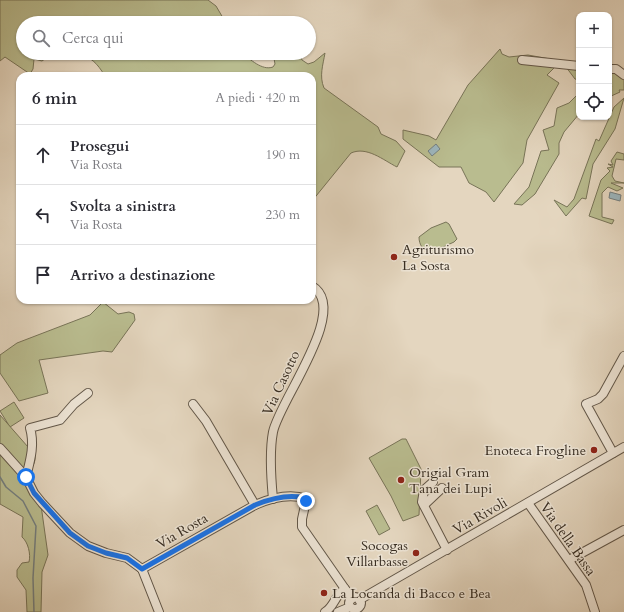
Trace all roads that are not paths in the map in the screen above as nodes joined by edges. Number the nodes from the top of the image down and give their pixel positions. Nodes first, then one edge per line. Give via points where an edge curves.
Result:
1 (522, 60) dead end
2 (576, 66) edge
3 (612, 69) edge
4 (624, 75) edge
5 (316, 289) edge
6 (624, 356) edge
7 (88, 393) dead end
8 (193, 404) dead end
9 (624, 447) edge
10 (0, 448) edge
11 (613, 453) junction
12 (26, 477) junction
13 (433, 482) dead end
14 (442, 488) dead end
15 (273, 499) junction
16 (528, 504) junction
17 (255, 505) junction
18 (424, 505) junction
19 (624, 530) edge
20 (447, 550) junction
21 (569, 560) junction
22 (142, 569) junction
23 (345, 589) junction
24 (354, 602) junction
25 (159, 612) edge
26 (325, 612) edge
27 (338, 612) edge
28 (595, 612) edge

1 - 2 street
3 - 4 street
5 - 15 street, Via Casotto via 324,300 324,318 273,431
6 - 11 street via 603,394 586,404
7 - 12 street via 60,420 30,428 33,438
8 - 17 street via 206,421
9 - 11 street, Via Rivoli
10 - 12 street
11 - 16 street, Via Rivoli
12 - 22 street via 34,493 70,533 88,546 127,558
13 - 18 street via 424,490
14 - 18 street
15 - 17 street, Via Rosta
15 - 23 street, Via Rosta via 306,499 302,528
16 - 20 street, Via Rivoli
16 - 21 street, Via della Bassa
17 - 22 street, Via Rosta
18 - 20 street
19 - 21 street
20 - 24 street, Via Rivoli
21 - 28 street, Via della Bassa via 586,585
22 - 25 street
23 - 24 street, Via Rosta
23 - 26 street via 338,594 332,607
24 - 27 street, Via Rivoli

